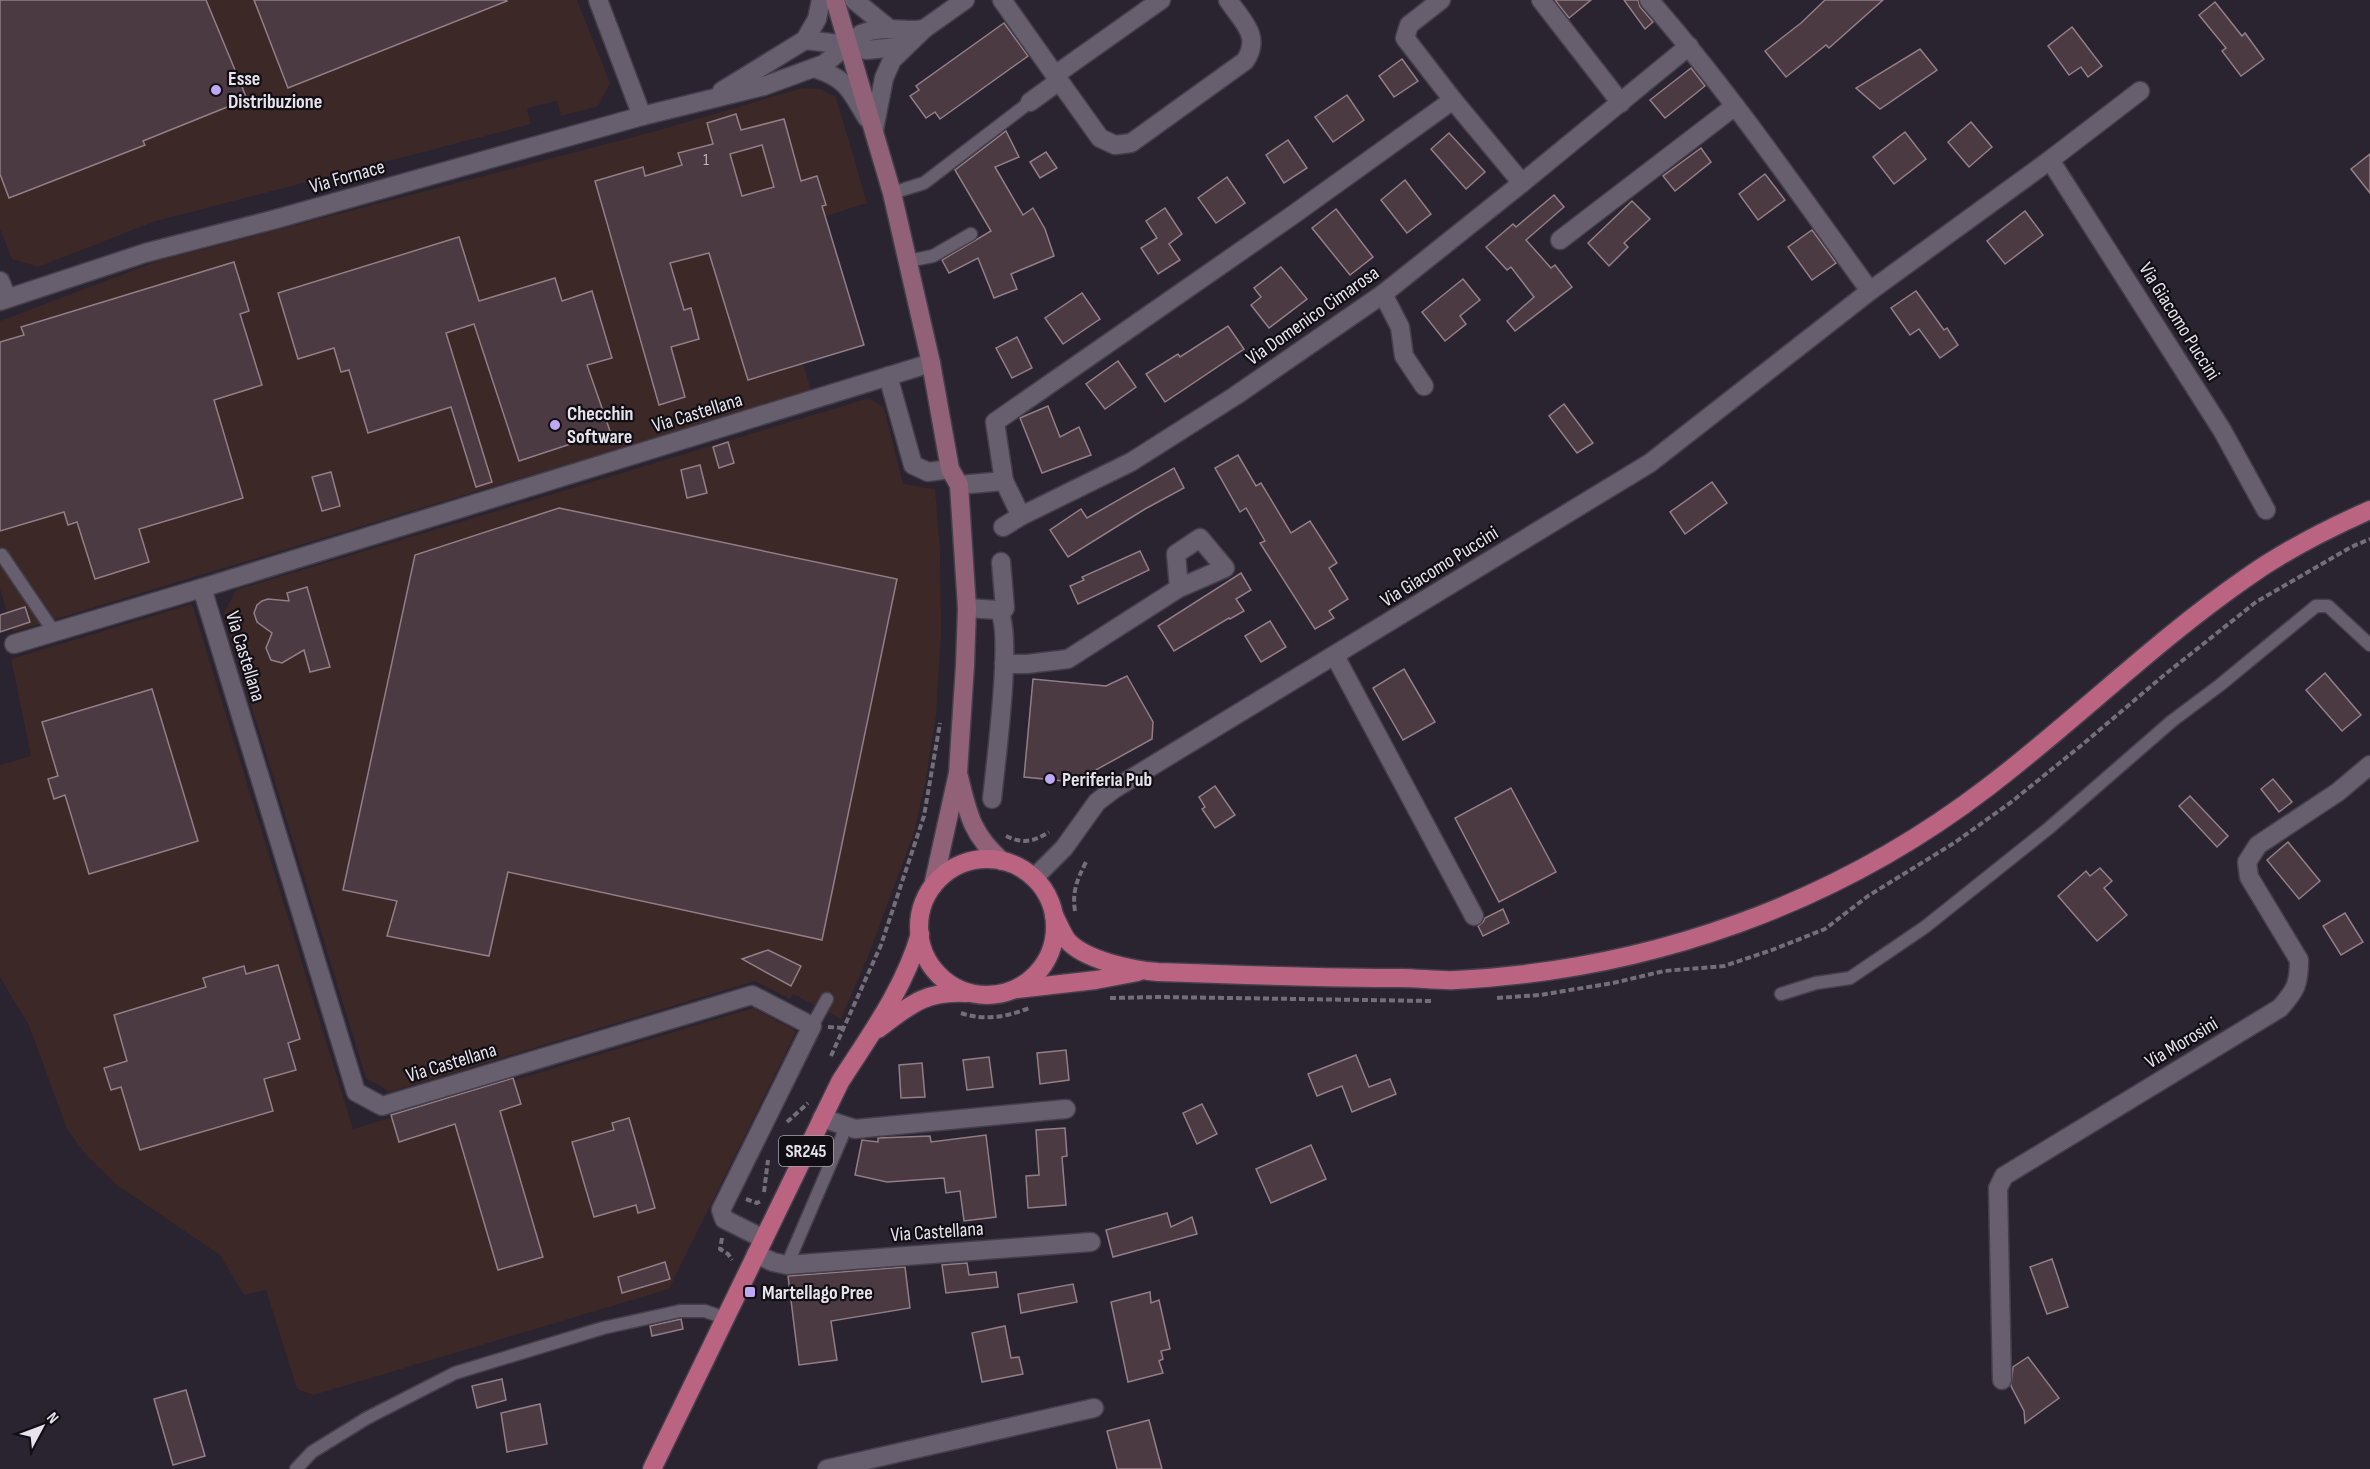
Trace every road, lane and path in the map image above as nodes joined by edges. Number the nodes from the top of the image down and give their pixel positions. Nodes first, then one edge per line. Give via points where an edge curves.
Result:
1 (821, 0) edge
2 (835, 0) edge
3 (854, 0) edge
4 (965, 0) edge
5 (1002, 0) edge
6 (1161, 0) edge
7 (1228, 0) edge
8 (1441, 0) edge
9 (1541, 0) edge
10 (1649, 0) edge
11 (601, 1) edge
12 (886, 27) junction
13 (924, 29) junction
14 (805, 39) junction
15 (848, 45) junction
16 (906, 46) junction
17 (1689, 46) junction
18 (814, 68) junction
19 (1057, 78) junction
20 (2140, 91) dead end
21 (708, 100) junction
22 (1453, 100) junction
23 (1030, 102) joint
24 (1621, 103) junction
25 (1735, 106) junction
26 (642, 116) junction
27 (874, 130) junction
28 (2050, 160) junction
29 (1522, 183) junction
30 (892, 194) junction
31 (971, 234) dead end
32 (1560, 240) dead end
33 (908, 261) junction
34 (0, 281) edge
35 (1870, 291) junction
36 (1383, 294) junction
37 (3, 300) edge
38 (931, 363) junction
39 (888, 376) junction
40 (1424, 386) dead end
41 (955, 477) junction
42 (1004, 481) junction
43 (2266, 510) dead end
44 (2370, 510) edge
45 (1021, 516) junction
46 (1003, 527) dead end
47 (2370, 539) edge
48 (0, 556) edge
49 (1001, 562) dead end
50 (202, 588) junction
51 (1179, 588) dead end
52 (967, 608) junction
53 (1001, 614) junction
54 (54, 632) junction
55 (14, 644) dead end
56 (2370, 645) edge
57 (1335, 656) junction
58 (1004, 664) junction
59 (940, 722) dead end
60 (2370, 765) edge
61 (958, 773) junction
62 (992, 799) dead end
63 (1049, 832) dead end
64 (1004, 835) dead end
65 (1002, 861) junction
66 (1086, 862) dead end
67 (1034, 878) junction
68 (933, 886) junction
69 (1054, 915) junction
70 (1474, 916) dead end
71 (1079, 921) dead end
72 (920, 934) junction
73 (1143, 970) junction
74 (1015, 989) junction
75 (971, 993) junction
76 (1781, 994) dead end
77 (1106, 998) dead end
78 (1492, 998) dead end
79 (827, 999) dead end
80 (1438, 1001) dead end
81 (1038, 1003) dead end
82 (952, 1010) dead end
83 (812, 1026) junction
84 (874, 1032) junction
85 (830, 1059) dead end
86 (812, 1099) dead end
87 (1066, 1109) dead end
88 (822, 1118) junction
89 (782, 1126) dead end
90 (844, 1127) junction
91 (769, 1153) dead end
92 (742, 1200) dead end
93 (719, 1242) dead end
94 (1091, 1242) dead end
95 (760, 1247) junction
96 (787, 1265) junction
97 (729, 1269) dead end
98 (725, 1318) junction
99 (2002, 1380) dead end
100 (1094, 1408) dead end
101 (296, 1469) edge
102 (652, 1469) edge
103 (827, 1469) edge

1 - 14 street via 817,19
2 - 15 street
3 - 12 street
4 - 13 street
5 - 19 street
6 - 19 street
7 - 19 street via 1252,36 1252,50 1245,61 1131,143 1115,145 1100,138
8 - 22 street via 1409,25 1405,38
9 - 24 street
10 - 17 street
11 - 26 street
12 - 13 street
12 - 15 street, Via Fornace via 861,34
13 - 16 street
14 - 15 street
14 - 21 street, Via Fornace
15 - 16 street via 866,50
15 - 18 street, Via Fornace
15 - 27 street
16 - 27 street via 892,60 884,78
17 - 24 street
17 - 25 street
18 - 21 street, Via Fornace
18 - 27 street via 847,85
19 - 23 street
20 - 28 street, Via Giacomo Puccini
21 - 26 street, Via Fornace
22 - 29 street
22 - 42 street via 995,422
23 - 30 lane via 924,183
24 - 29 street
25 - 32 street
25 - 35 street
26 - 37 street, Via Fornace via 145,253
27 - 30 street
28 - 35 street, Via Giacomo Puccini
28 - 43 street, Via Giacomo Puccini via 2222,430
29 - 36 street, Via Domenico Cimarosa
30 - 33 street
31 - 33 lane via 933,256
33 - 38 street
34 - 37 street
35 - 57 street, Via Giacomo Puccini via 1650,463
36 - 40 street via 1400,327 1404,356
36 - 45 street, Via Domenico Cimarosa via 1131,462
38 - 39 street, Via Castellana
38 - 41 street
39 - 41 street via 913,465
39 - 50 street, Via Castellana
41 - 42 street
41 - 52 street
42 - 45 street
44 - 73 main road via 2315,537 2204,608 1947,817 1854,873 1770,913 1678,944 1574,968 1453,980
45 - 46 street, Via Domenico Cimarosa
47 - 78 path via 2256,602 2010,803 1868,896 1825,929 1724,966 1664,971 1540,995
48 - 54 lane
49 - 53 street via 1005,608
50 - 54 street, Via Castellana
50 - 83 street, Via Castellana via 356,1092 382,1106 752,995
51 - 58 street via 1068,659
52 - 53 street via 998,610
52 - 61 street
53 - 58 street
54 - 55 street, Via Castellana
56 - 76 lane via 2328,606 2316,606 1925,927 1850,978 1816,982
57 - 67 street, Via Giacomo Puccini via 1114,789 1097,802 1064,848
57 - 70 street
58 - 62 street
59 - 85 path via 924,816 881,945
60 - 99 street, Via Morosini via 2338,792 2258,845 2247,862 2249,878 2299,960 2296,991 2280,1008 2004,1176 1998,1188
61 - 65 street via 969,818 979,837
61 - 68 street
63 - 64 path via 1030,842
65 - 67 main road
65 - 68 main road via 964,863 946,872
66 - 71 path via 1073,897
67 - 69 main road via 1047,895
68 - 72 main road via 921,912
69 - 73 main road via 1067,939 1080,952
69 - 74 main road via 1051,951 1030,980
72 - 75 main road via 938,974
72 - 84 main road, SR245 via 912,962
73 - 74 main road
74 - 75 main road via 986,995
75 - 84 main road, SR245 via 928,996
77 - 80 path
79 - 83 lane
81 - 82 path via 1007,1016 967,1015
83 - 95 street, Via Castellana via 721,1210 724,1219
84 - 88 main road, SR245 via 840,1082
86 - 89 path
87 - 90 street
88 - 90 street
88 - 95 main road, SR245
90 - 96 lane
91 - 92 path via 763,1200
93 - 97 path via 720,1249 733,1261
94 - 96 street, Via Castellana
95 - 96 street, Via Castellana via 773,1262
95 - 98 main road, SR245
98 - 101 lane via 705,1311 680,1311 603,1328 455,1373 367,1418 312,1452
98 - 102 main road, SR245
100 - 103 street

